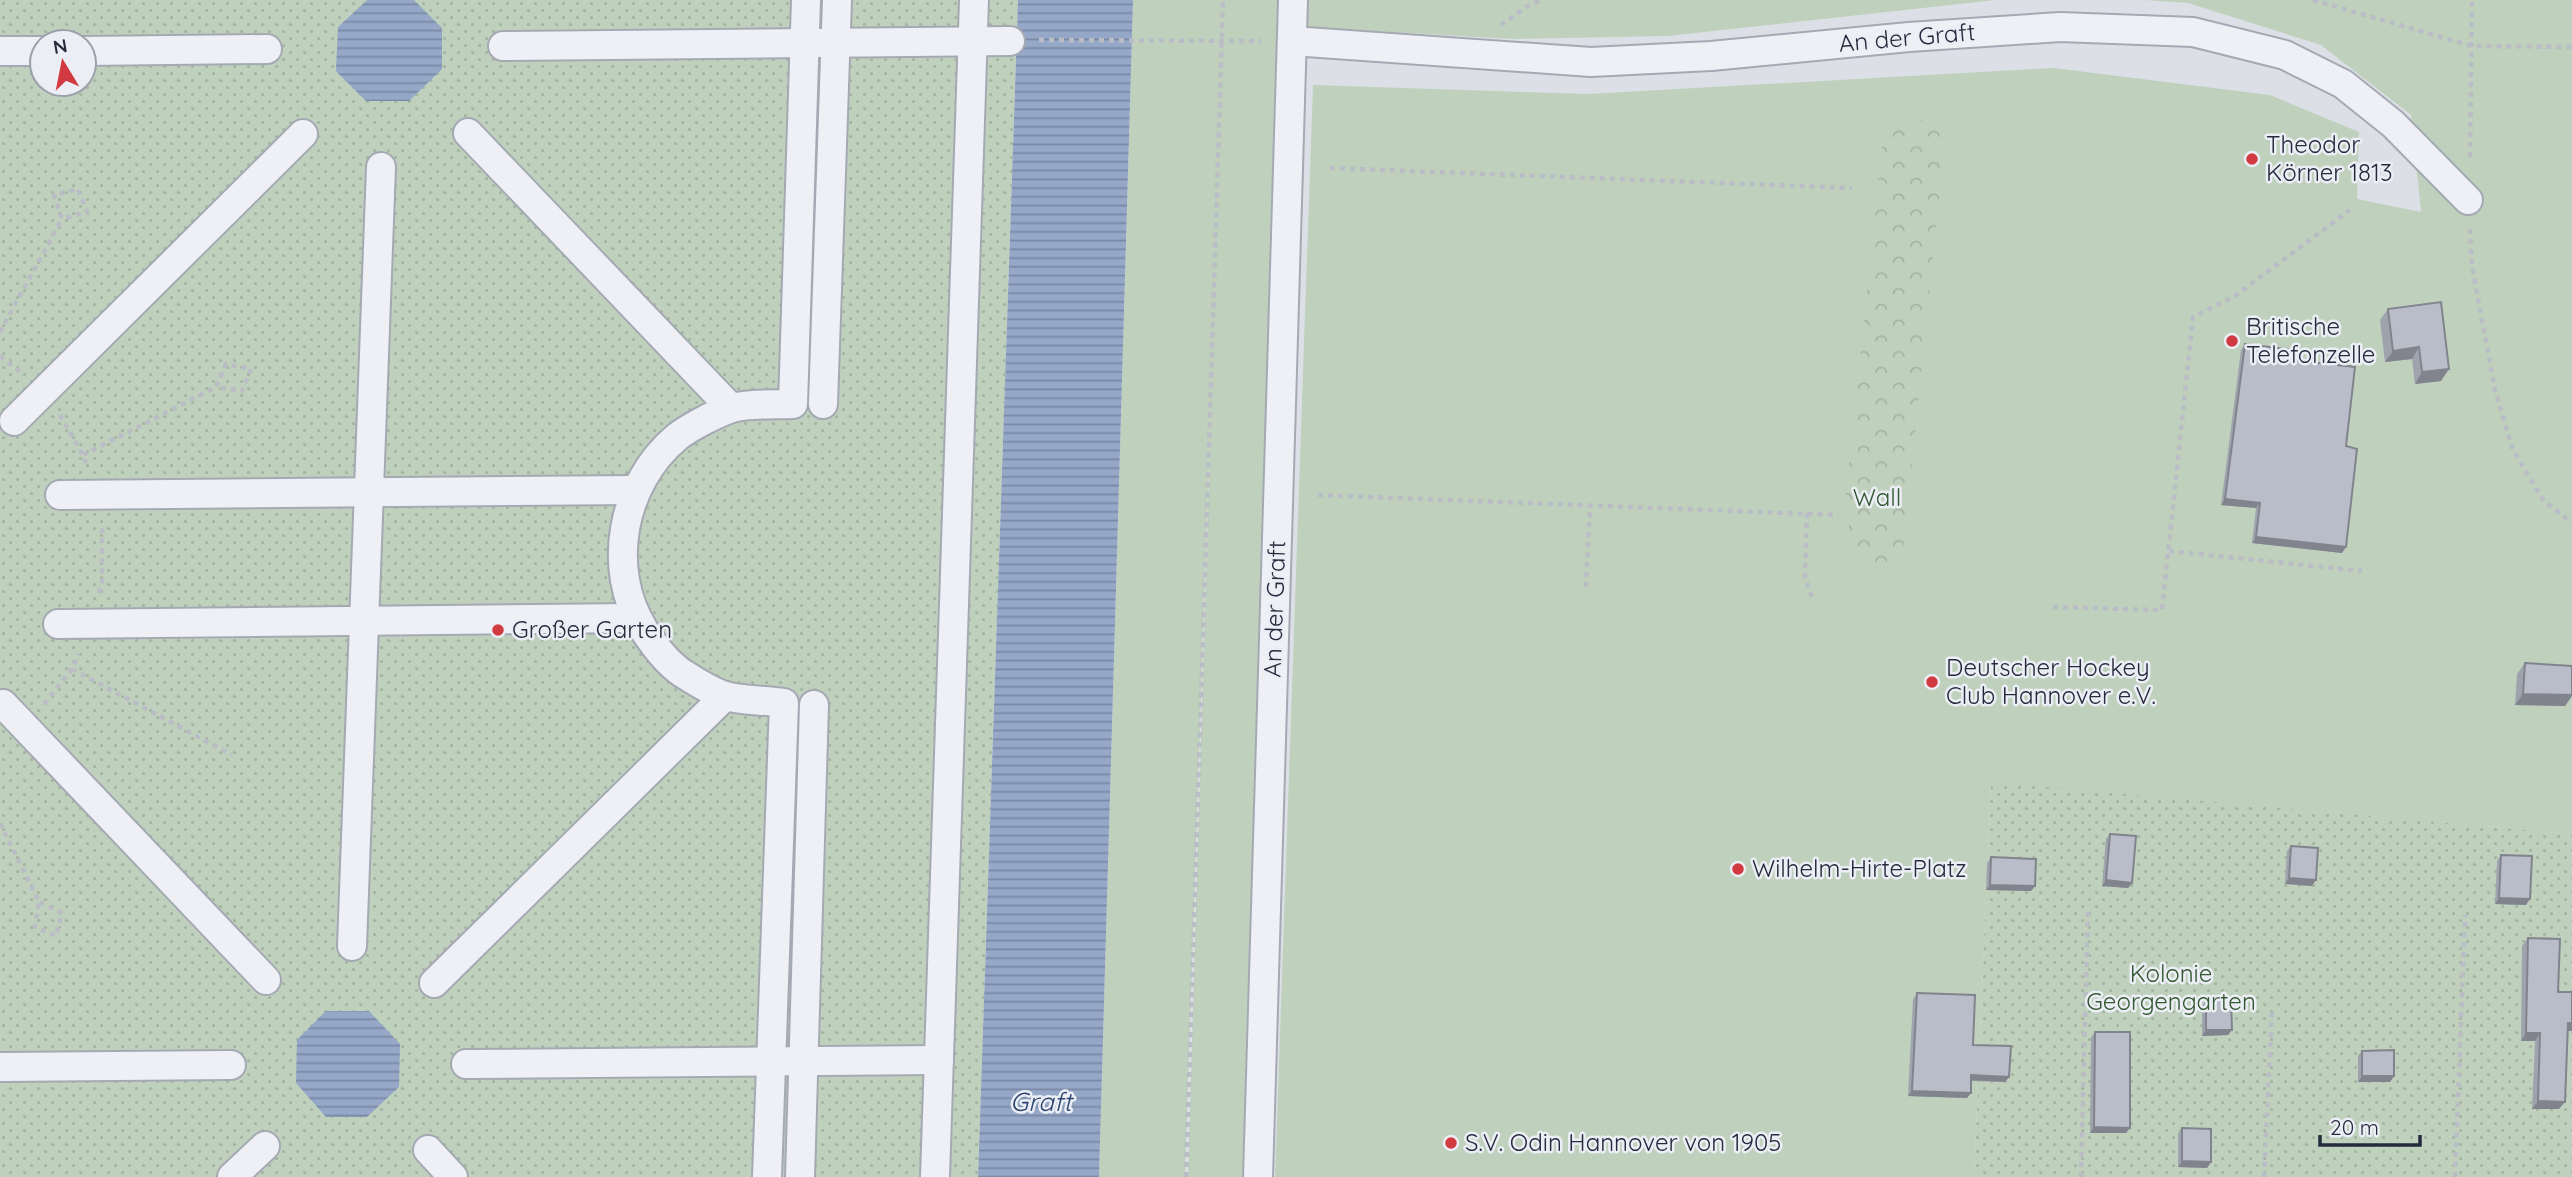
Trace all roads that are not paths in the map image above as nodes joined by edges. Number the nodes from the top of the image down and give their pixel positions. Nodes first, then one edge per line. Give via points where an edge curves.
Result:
1 (806, 0) edge
2 (837, 0) edge
3 (974, 0) edge
4 (1293, 0) edge
5 (972, 41) junction
6 (1010, 41) road end
7 (1292, 41) junction
8 (805, 43) junction
9 (836, 43) junction
10 (503, 46) dead end
11 (267, 49) dead end
12 (0, 51) edge
13 (28, 51) edge
14 (98, 51) edge
15 (468, 133) dead end
16 (303, 134) dead end
17 (381, 167) dead end
18 (2469, 200) road end
19 (823, 404) dead end
20 (731, 408) junction
21 (14, 421) dead end
22 (636, 490) junction
23 (369, 492) junction
24 (60, 495) dead end
25 (637, 618) junction
26 (365, 621) junction
27 (58, 624) dead end
28 (725, 696) junction
29 (3, 704) dead end
30 (814, 705) dead end
31 (352, 946) dead end
32 (266, 980) dead end
33 (434, 983) dead end
34 (939, 1060) junction
35 (803, 1061) junction
36 (772, 1062) junction
37 (466, 1064) dead end
38 (231, 1065) dead end
39 (0, 1067) edge
40 (265, 1146) dead end
41 (428, 1150) dead end
42 (232, 1177) edge
43 (453, 1177) edge
44 (767, 1177) edge
45 (800, 1177) edge
46 (936, 1177) edge
47 (1258, 1177) edge

1 - 8 street
2 - 9 street
3 - 5 street
4 - 7 street, An der Graft
5 - 6 street
5 - 9 street
5 - 34 street
7 - 18 street, An der Graft via 1591,62 2060,27 2193,32 2285,55 2343,84 2393,124
7 - 47 street, An der Graft
8 - 9 street
8 - 10 street
8 - 20 street via 793,404
9 - 19 street
11 - 14 street
12 - 13 street
15 - 20 street
16 - 21 street
17 - 23 street
20 - 22 street via 678,436 651,464
22 - 23 street
22 - 25 street via 626,516 622,557
23 - 24 street
23 - 26 street
25 - 26 street
25 - 28 street via 656,649 685,675
26 - 27 street
26 - 31 street
28 - 33 street
28 - 36 street via 784,703
29 - 32 street
30 - 35 street
34 - 35 street
34 - 46 street
35 - 36 street
35 - 45 street
36 - 37 street
36 - 44 street
38 - 39 street
40 - 42 street
41 - 43 street

